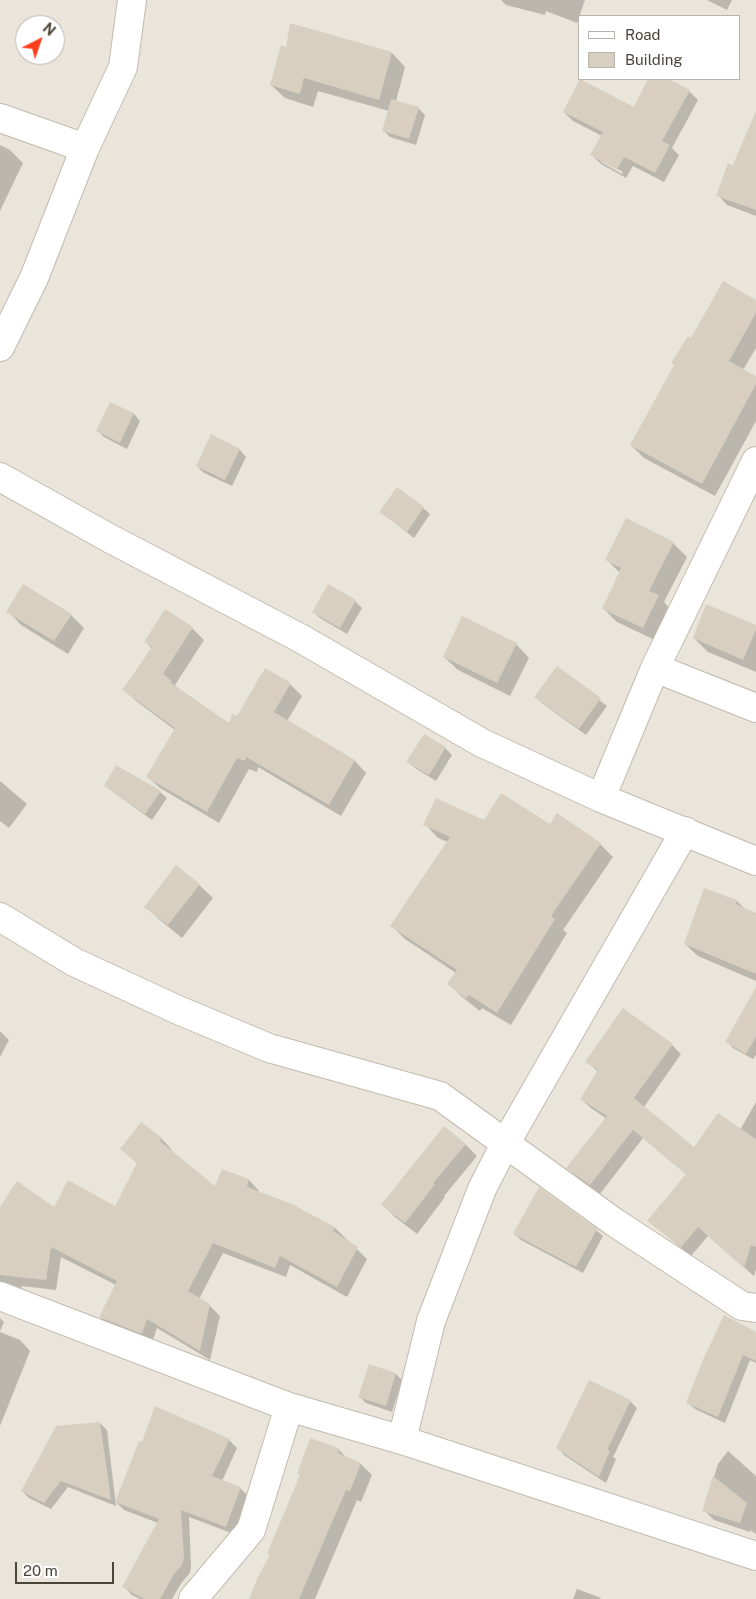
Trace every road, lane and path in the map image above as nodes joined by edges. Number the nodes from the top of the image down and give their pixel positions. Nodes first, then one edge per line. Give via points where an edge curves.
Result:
1 (132, 0) edge
2 (0, 118) edge
3 (85, 148) junction
4 (0, 347) edge
5 (756, 461) edge
6 (0, 477) edge
7 (655, 668) junction
8 (756, 708) edge
9 (601, 798) junction
10 (686, 831) junction
11 (756, 861) edge
12 (0, 917) edge
13 (505, 1144) junction
14 (0, 1296) edge
15 (756, 1308) edge
16 (289, 1407) junction
17 (402, 1440) junction
18 (756, 1556) edge
19 (193, 1599) edge

1 - 3 street via 123,67
2 - 3 street
3 - 4 street via 34,278
5 - 7 street
6 - 9 street via 300,638 482,743
7 - 8 street
7 - 9 street
9 - 10 street
10 - 11 street
10 - 13 street
12 - 13 street via 74,962 269,1048 440,1096
13 - 15 street via 614,1222 742,1306
13 - 17 street via 482,1189 431,1321
14 - 16 street
16 - 17 street
16 - 19 street via 251,1530
17 - 18 street

